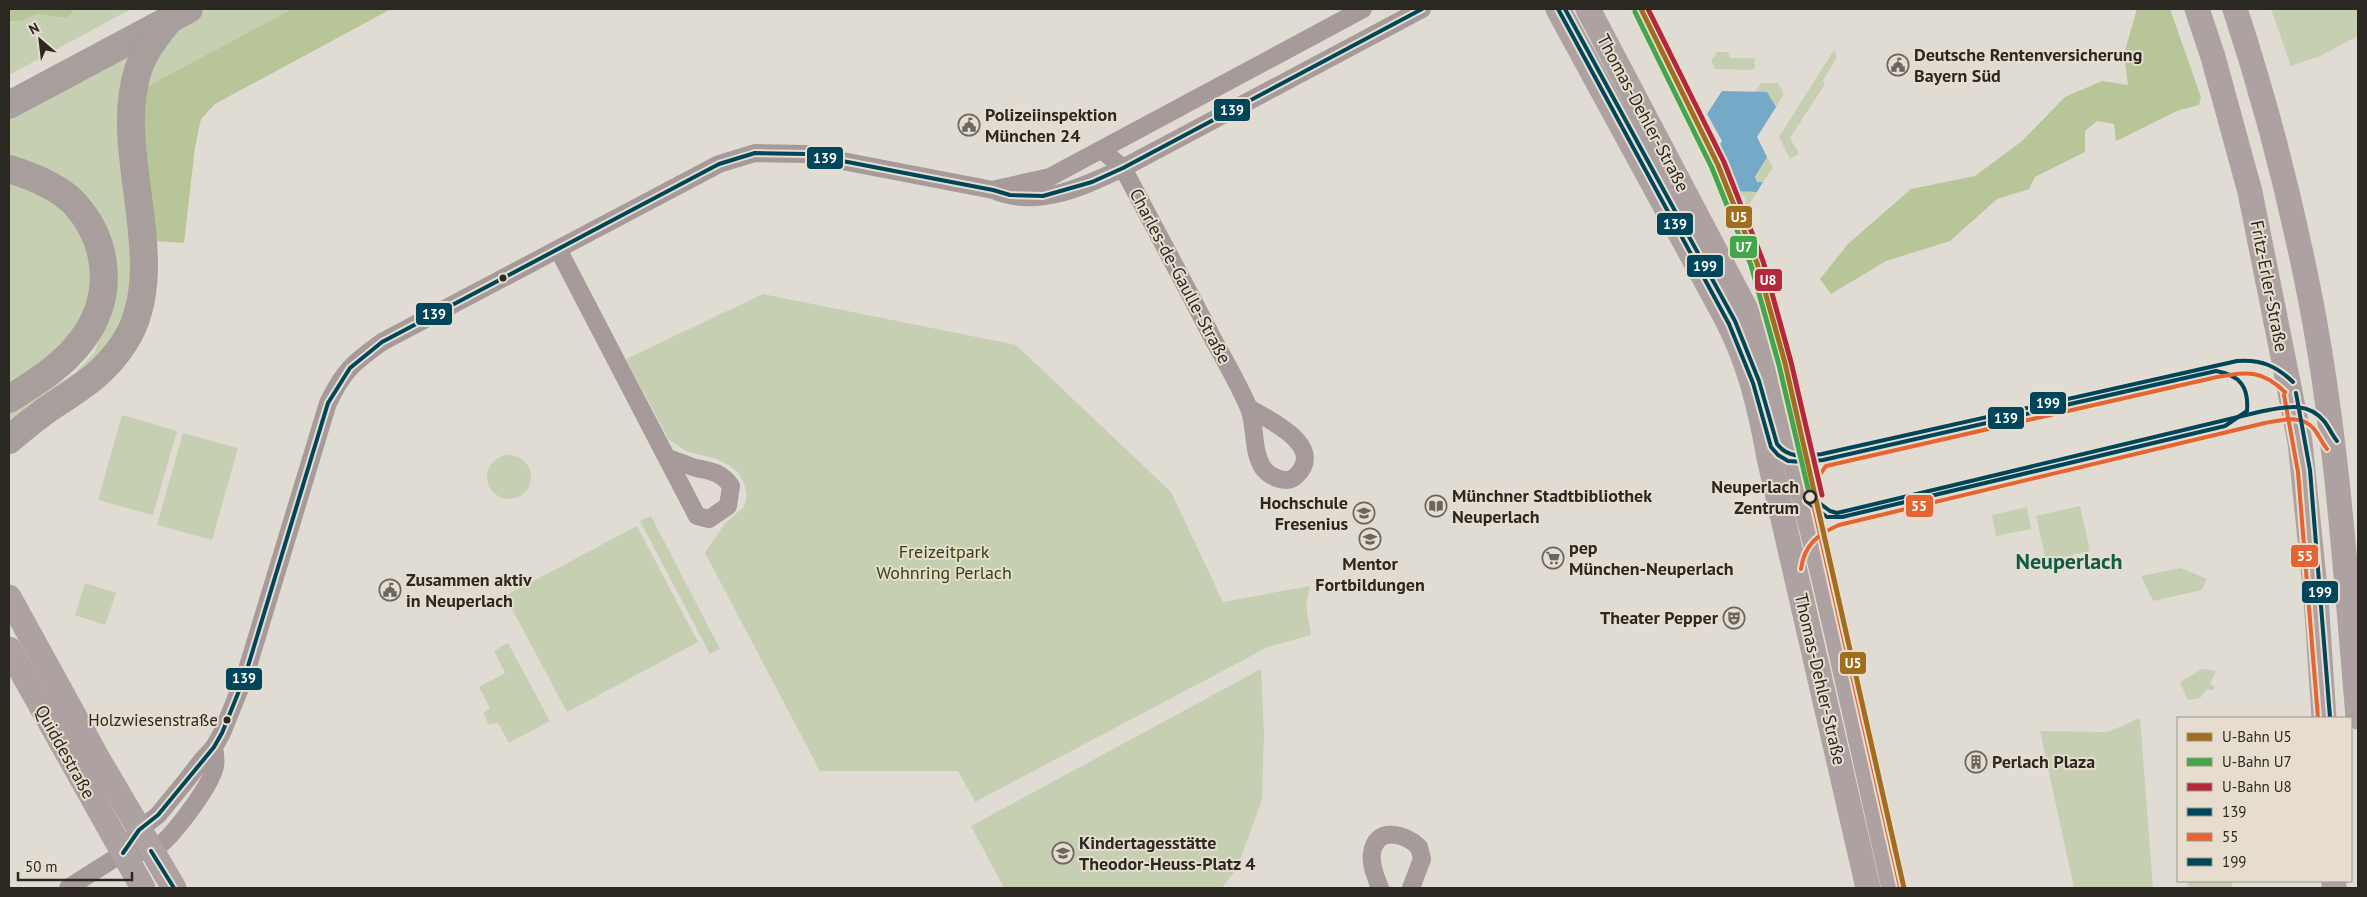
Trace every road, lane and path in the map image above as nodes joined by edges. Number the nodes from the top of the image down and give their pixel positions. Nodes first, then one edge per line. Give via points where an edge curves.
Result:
1 (1363, 9) edge
2 (1422, 9) edge
3 (1558, 9) edge
4 (1588, 9) edge
5 (2197, 9) edge
6 (2235, 9) edge
7 (171, 12) edge
8 (9, 87) edge
9 (9, 104) edge
10 (1103, 150) junction
11 (1123, 168) junction
12 (9, 169) edge
13 (993, 190) junction
14 (558, 249) junction
15 (2271, 288) junction
16 (2310, 298) junction
17 (9, 399) edge
18 (49, 408) junction
19 (1249, 408) dead end
20 (9, 428) edge
21 (1790, 438) junction
22 (9, 440) edge
23 (1766, 440) junction
24 (668, 458) dead end
25 (9, 597) edge
26 (9, 649) edge
27 (2324, 717) edge
28 (2358, 717) edge
29 (214, 747) junction
30 (145, 841) junction
31 (123, 854) junction
32 (68, 888) edge
33 (143, 888) edge
34 (174, 888) edge
35 (1380, 888) edge
36 (1411, 888) edge
37 (1868, 888) edge
38 (1894, 888) edge

1 - 10 street
2 - 11 street
3 - 23 main road, Thomas-Dehler-Straße via 1729,324 1757,394
4 - 21 main road, Thomas-Dehler-Straße via 1751,319 1778,390
5 - 15 main road, Fritz-Erler-Straße via 2248,184
6 - 16 main road, Fritz-Erler-Straße via 2282,170
7 - 8 highway
7 - 9 highway
7 - 18 highway via 146,53 134,87 132,148 143,255 142,289 134,325 114,357 89,383
10 - 11 street, Charles-de-Gaulle-Straße
10 - 13 street via 1050,177
11 - 13 street via 1078,188 1032,199 1007,196
11 - 19 street, Charles-de-Gaulle-Straße
12 - 17 highway via 42,181 74,203 97,237 103,256 104,282 98,314 84,339 64,362
13 - 14 street via 806,154 755,153 719,164
14 - 24 street
14 - 29 street via 382,342 353,363 338,383 319,430 245,676
15 - 16 main road via 2288,308 2296,308
15 - 27 main road, Fritz-Erler-Straße via 2304,471
16 - 28 main road, Fritz-Erler-Straße via 2332,445
18 - 20 highway
18 - 22 highway
21 - 23 main road via 1788,446 1780,449
21 - 38 main road, Thomas-Dehler-Straße
23 - 37 main road, Thomas-Dehler-Straße
25 - 30 main road, Quiddestraße
26 - 31 main road, Quiddestraße
29 - 30 street via 158,815
29 - 30 street via 215,766 204,789 169,836
30 - 31 street
30 - 34 main road, Quiddestraße
31 - 32 street
31 - 33 main road, Quiddestraße
35 - 36 street via 1372,866 1372,853 1375,844 1394,834 1403,835 1419,847 1422,859

